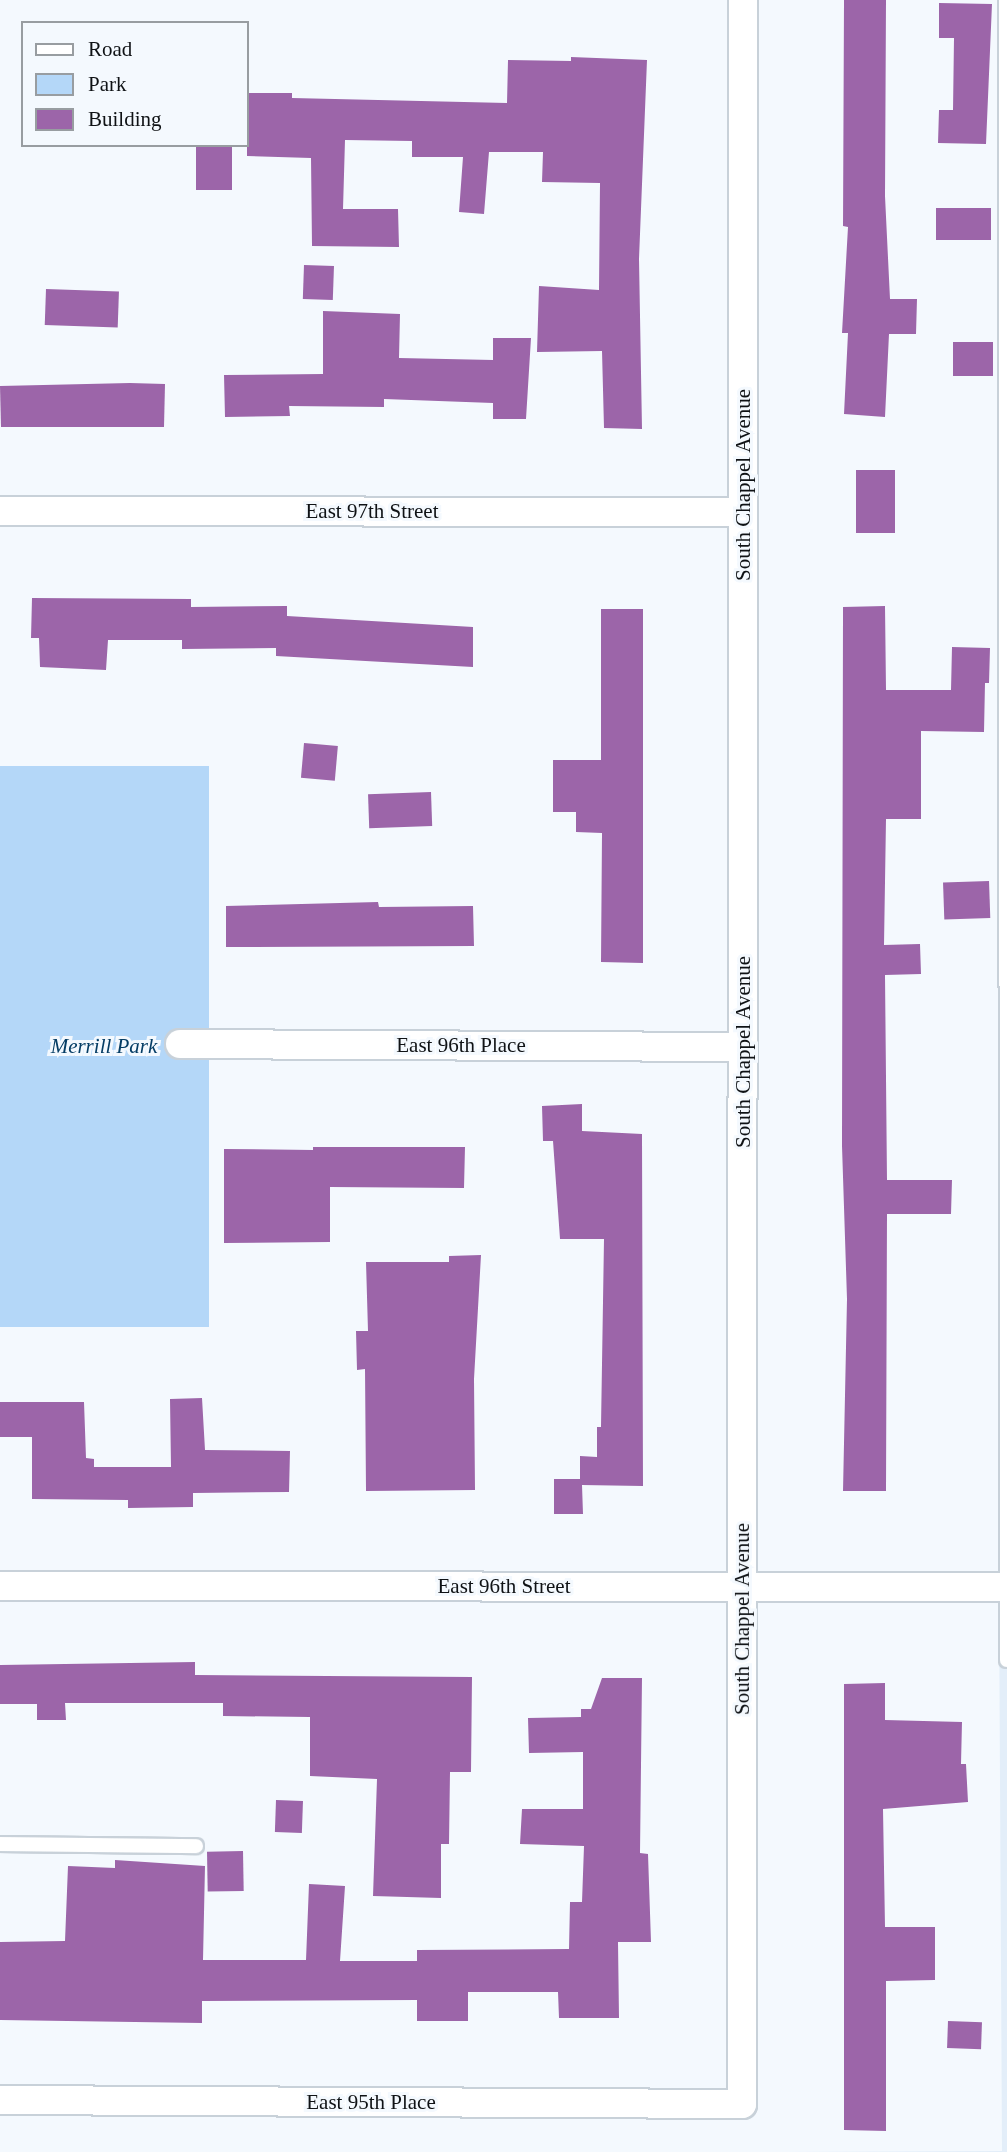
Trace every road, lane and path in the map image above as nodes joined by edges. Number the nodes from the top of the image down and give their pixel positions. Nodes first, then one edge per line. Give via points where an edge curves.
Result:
1 (743, 0) edge
2 (1006, 0) edge
3 (0, 511) edge
4 (743, 512) junction
5 (180, 1044) dead end
6 (743, 1047) junction
7 (0, 1586) edge
8 (743, 1586) junction
9 (1007, 1587) edge
10 (1007, 1660) edge
11 (0, 1844) edge
12 (195, 1846) dead end
13 (0, 2100) edge
14 (742, 2104) joint

1 - 4 street, South Chappel Avenue
2 - 9 lane
3 - 4 street, East 97th Street
4 - 6 street, South Chappel Avenue
5 - 6 street, East 96th Place
6 - 8 street, South Chappel Avenue
7 - 8 street, East 96th Street
8 - 9 street, East 96th Street
8 - 14 street, South Chappel Avenue
9 - 10 lane
11 - 12 lane
13 - 14 street, East 95th Place

